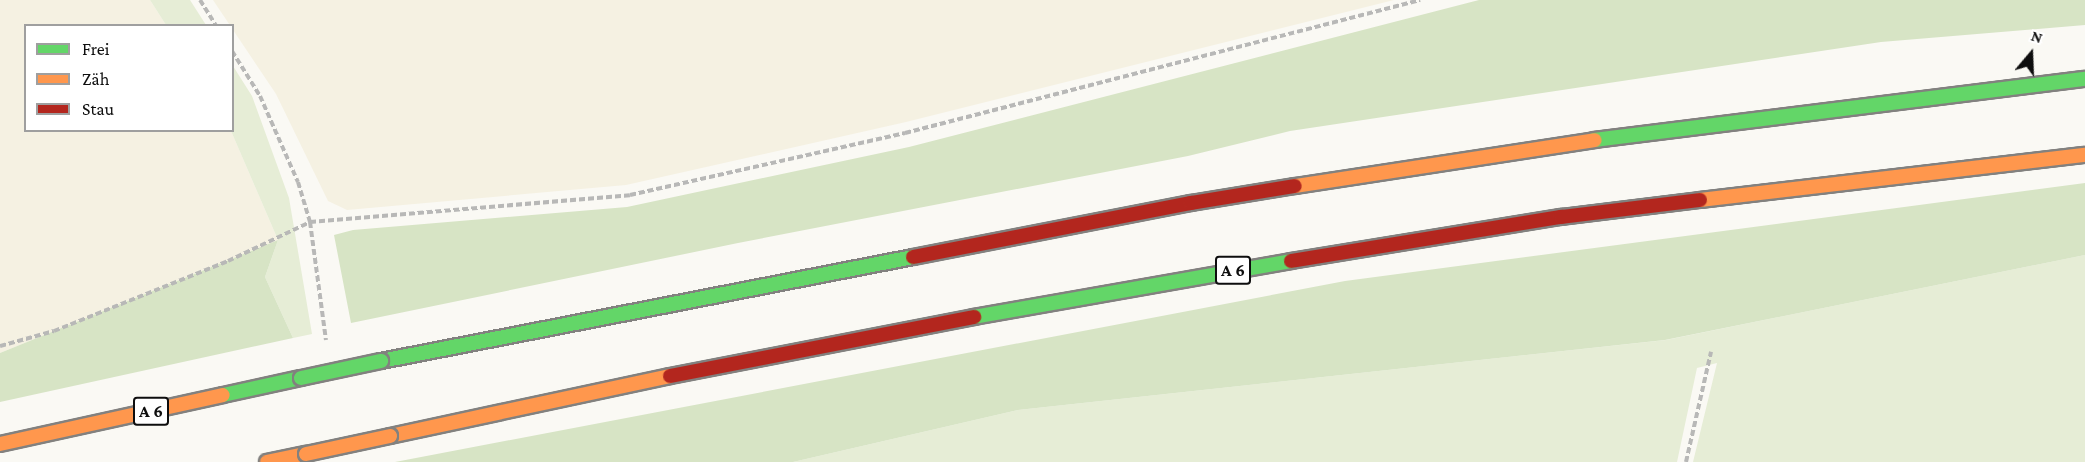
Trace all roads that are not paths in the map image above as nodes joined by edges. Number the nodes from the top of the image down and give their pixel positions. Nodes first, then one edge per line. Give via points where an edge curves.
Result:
1 (2085, 80) edge
2 (2085, 155) edge
3 (0, 444) edge
4 (267, 462) edge

1 - 3 highway, A 6, bridge via 1543,146 1191,202 381,361
2 - 4 highway, A 6, bridge via 1561,218 1185,278 781,353

